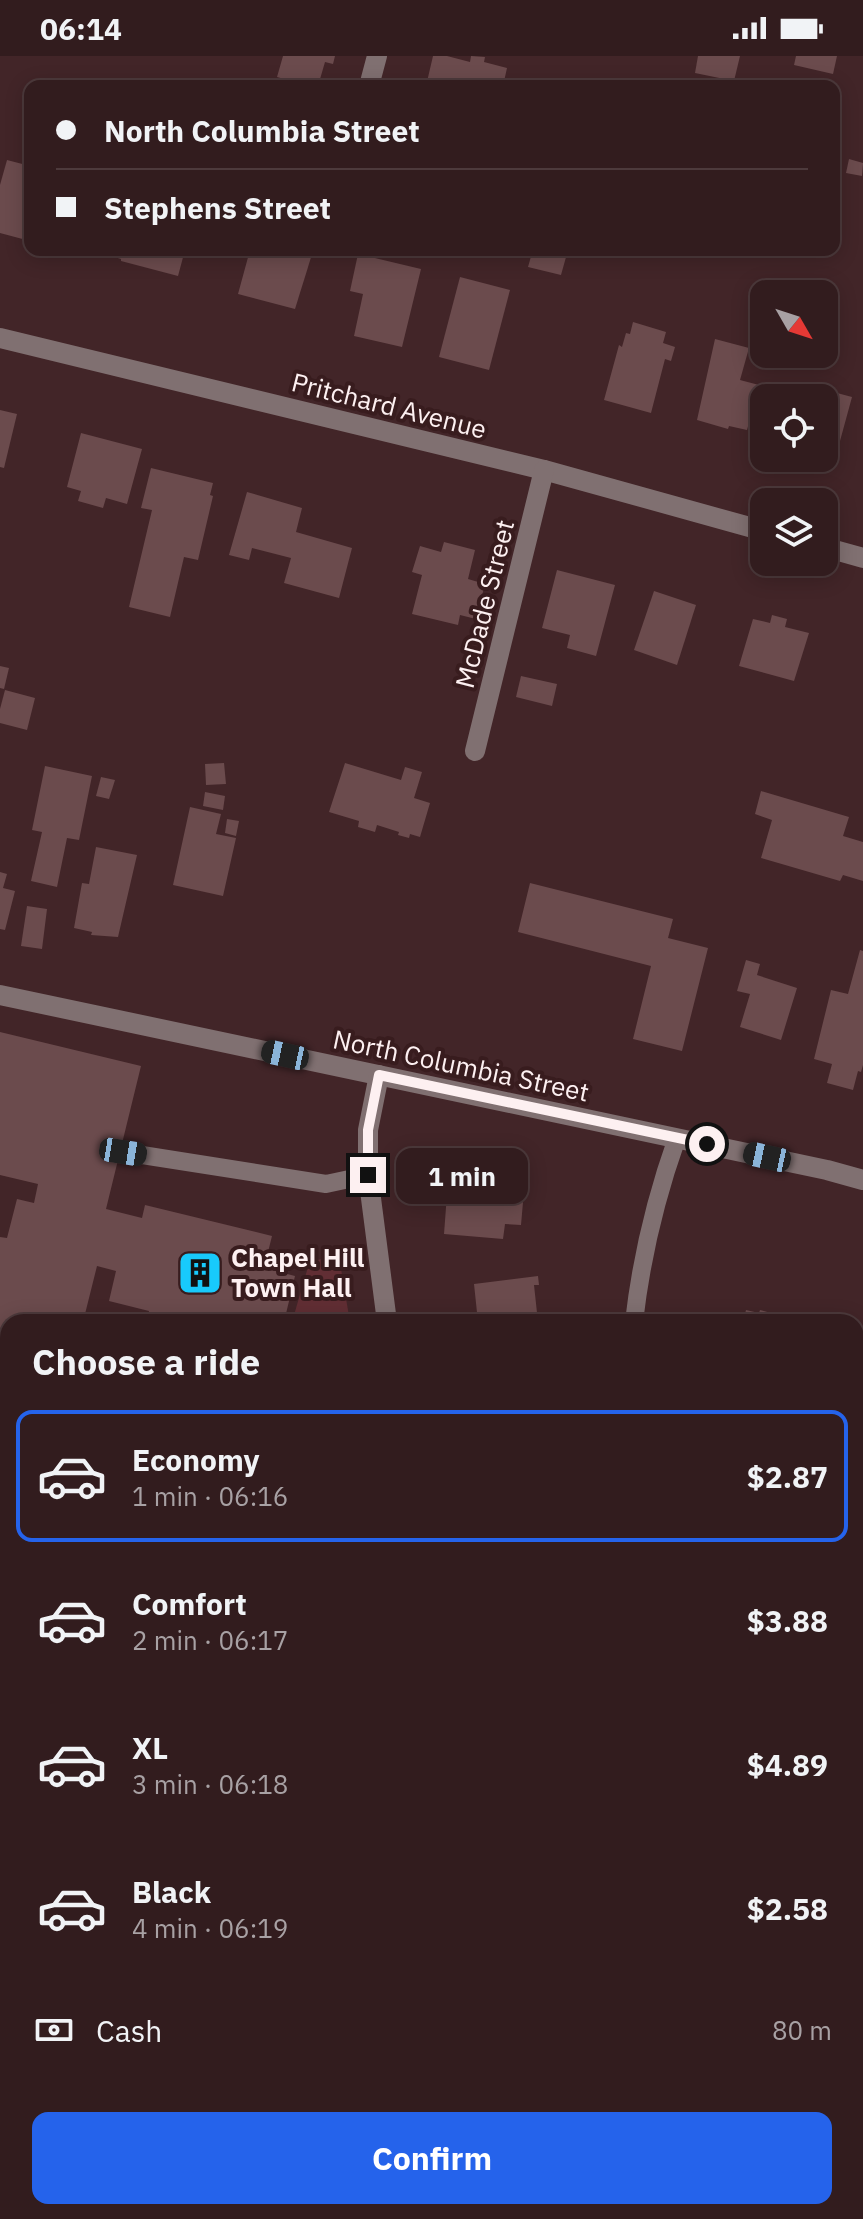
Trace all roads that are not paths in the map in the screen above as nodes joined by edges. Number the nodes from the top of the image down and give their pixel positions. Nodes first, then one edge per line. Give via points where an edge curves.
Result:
1 (377, 56) edge
2 (371, 80) edge
3 (0, 338) edge
4 (544, 470) junction
5 (750, 527) edge
6 (838, 551) edge
7 (863, 558) edge
8 (475, 751) dead end
9 (0, 995) edge
10 (379, 1075) junction
11 (677, 1138) junction
12 (123, 1152) dead end
13 (368, 1175) junction
14 (863, 1180) edge
15 (386, 1314) edge
16 (635, 1314) edge

1 - 2 street
3 - 4 street, Pritchard Avenue
4 - 5 street, Pritchard Avenue
4 - 8 street, McDade Street
6 - 7 street
9 - 10 street, North Columbia Street
10 - 11 street, North Columbia Street
10 - 13 street via 368,1130
11 - 14 street, North Columbia Street
11 - 16 lane via 648,1239
12 - 13 lane via 326,1184
13 - 15 street

